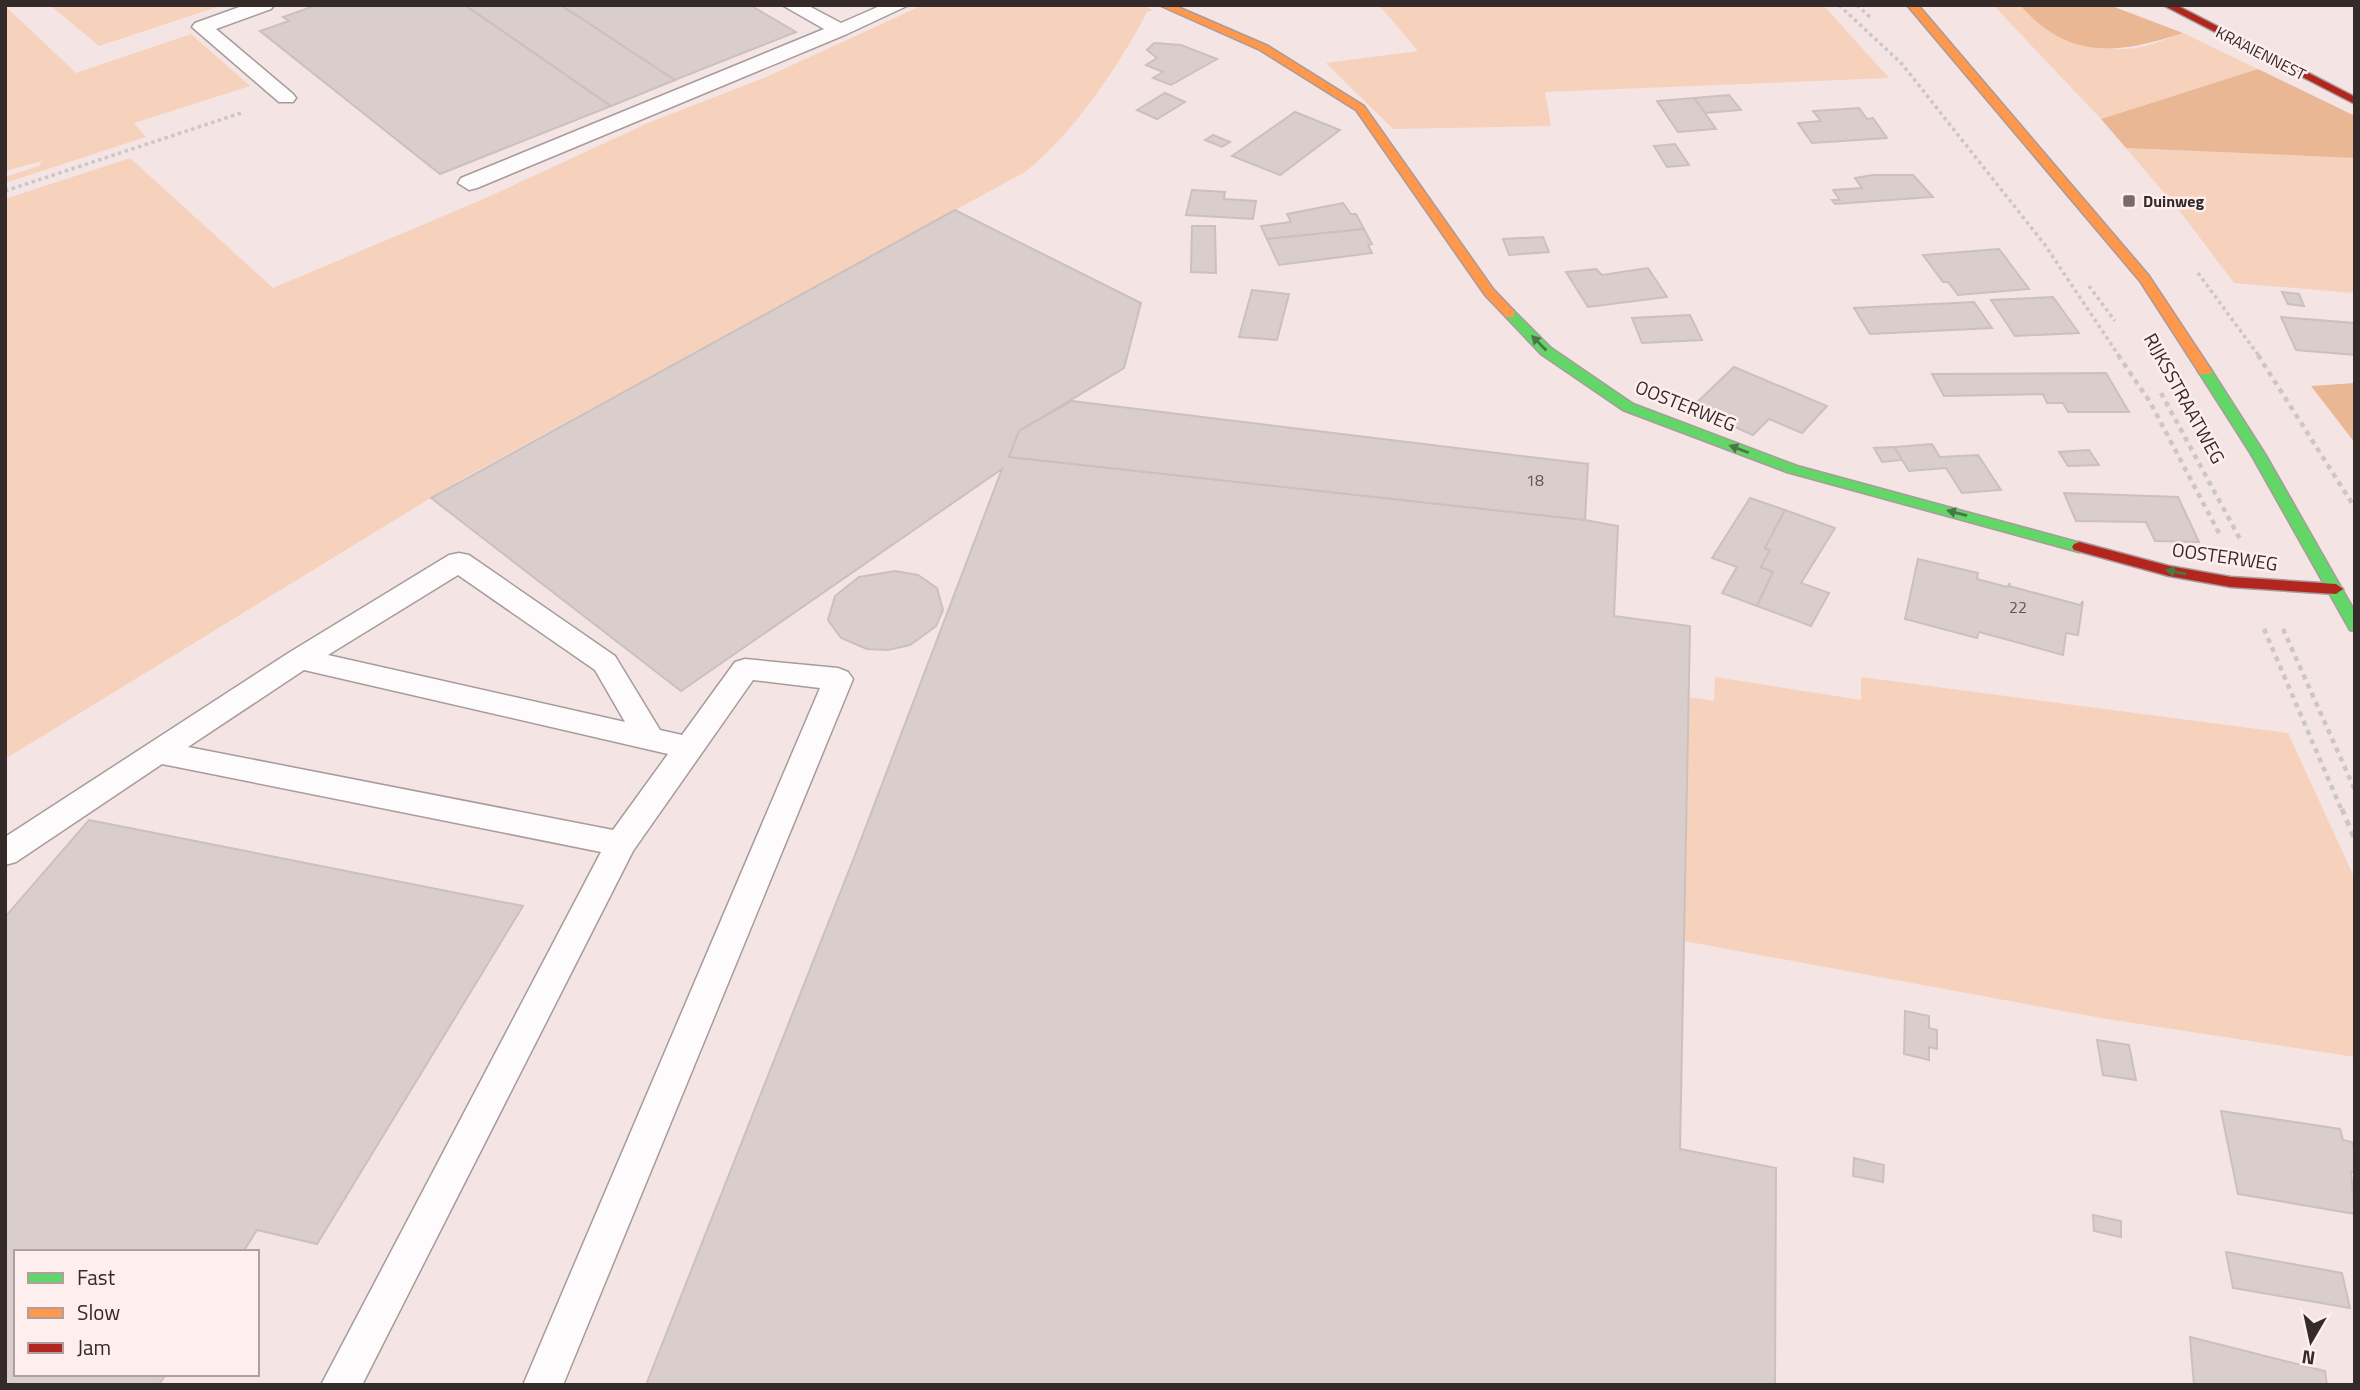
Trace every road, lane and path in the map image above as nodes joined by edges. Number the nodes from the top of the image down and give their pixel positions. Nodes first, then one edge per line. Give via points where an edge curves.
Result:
1 (264, 5) edge
2 (792, 5) edge
3 (899, 5) edge
4 (1164, 5) edge
5 (1839, 5) edge
6 (1857, 5) edge
7 (1912, 5) edge
8 (2168, 5) edge
9 (1874, 20) dead end
10 (840, 30) junction
11 (286, 98) joint
12 (2355, 101) edge
13 (469, 183) dead end
14 (5, 191) edge
15 (2087, 283) dead end
16 (2117, 323) dead end
17 (2158, 388) dead end
18 (2244, 583) junction
19 (2263, 584) junction
20 (2336, 589) junction
21 (2355, 626) edge
22 (300, 659) junction
23 (650, 739) junction
24 (689, 748) junction
25 (157, 752) junction
26 (2355, 790) edge
27 (2355, 840) edge
28 (621, 844) junction
29 (5, 853) edge
30 (341, 1385) edge
31 (543, 1385) edge

1 - 11 lane via 202,27
2 - 10 lane
3 - 10 lane
18 -> 4 street, OOSTERWEG via 2169,571 1792,469 1628,407 1546,351 1489,292 1360,108 1264,48
5 - 18 path via 1902,64 2045,245 2150,402
6 - 9 path
7 - 20 street, RIJKSSTRAATWEG via 2145,279 2258,454
8 - 12 street, KRAAIENNEST
10 - 13 lane
11 - 14 path
15 - 16 path, RIJKSSTRAATWEG
17 - 19 path, RIJKSSTRAATWEG
18 - 19 street, OOSTERWEG
18 - 27 path
19 - 20 street, OOSTERWEG
19 - 26 path, RIJKSSTRAATWEG
20 - 21 street, RIJKSSTRAATWEG
22 - 23 lane
22 - 23 lane via 459,562 605,663
22 - 25 lane
23 - 24 lane
24 - 28 lane
24 - 31 lane via 745,669 838,678
25 - 28 lane
25 - 29 lane
28 - 30 lane

